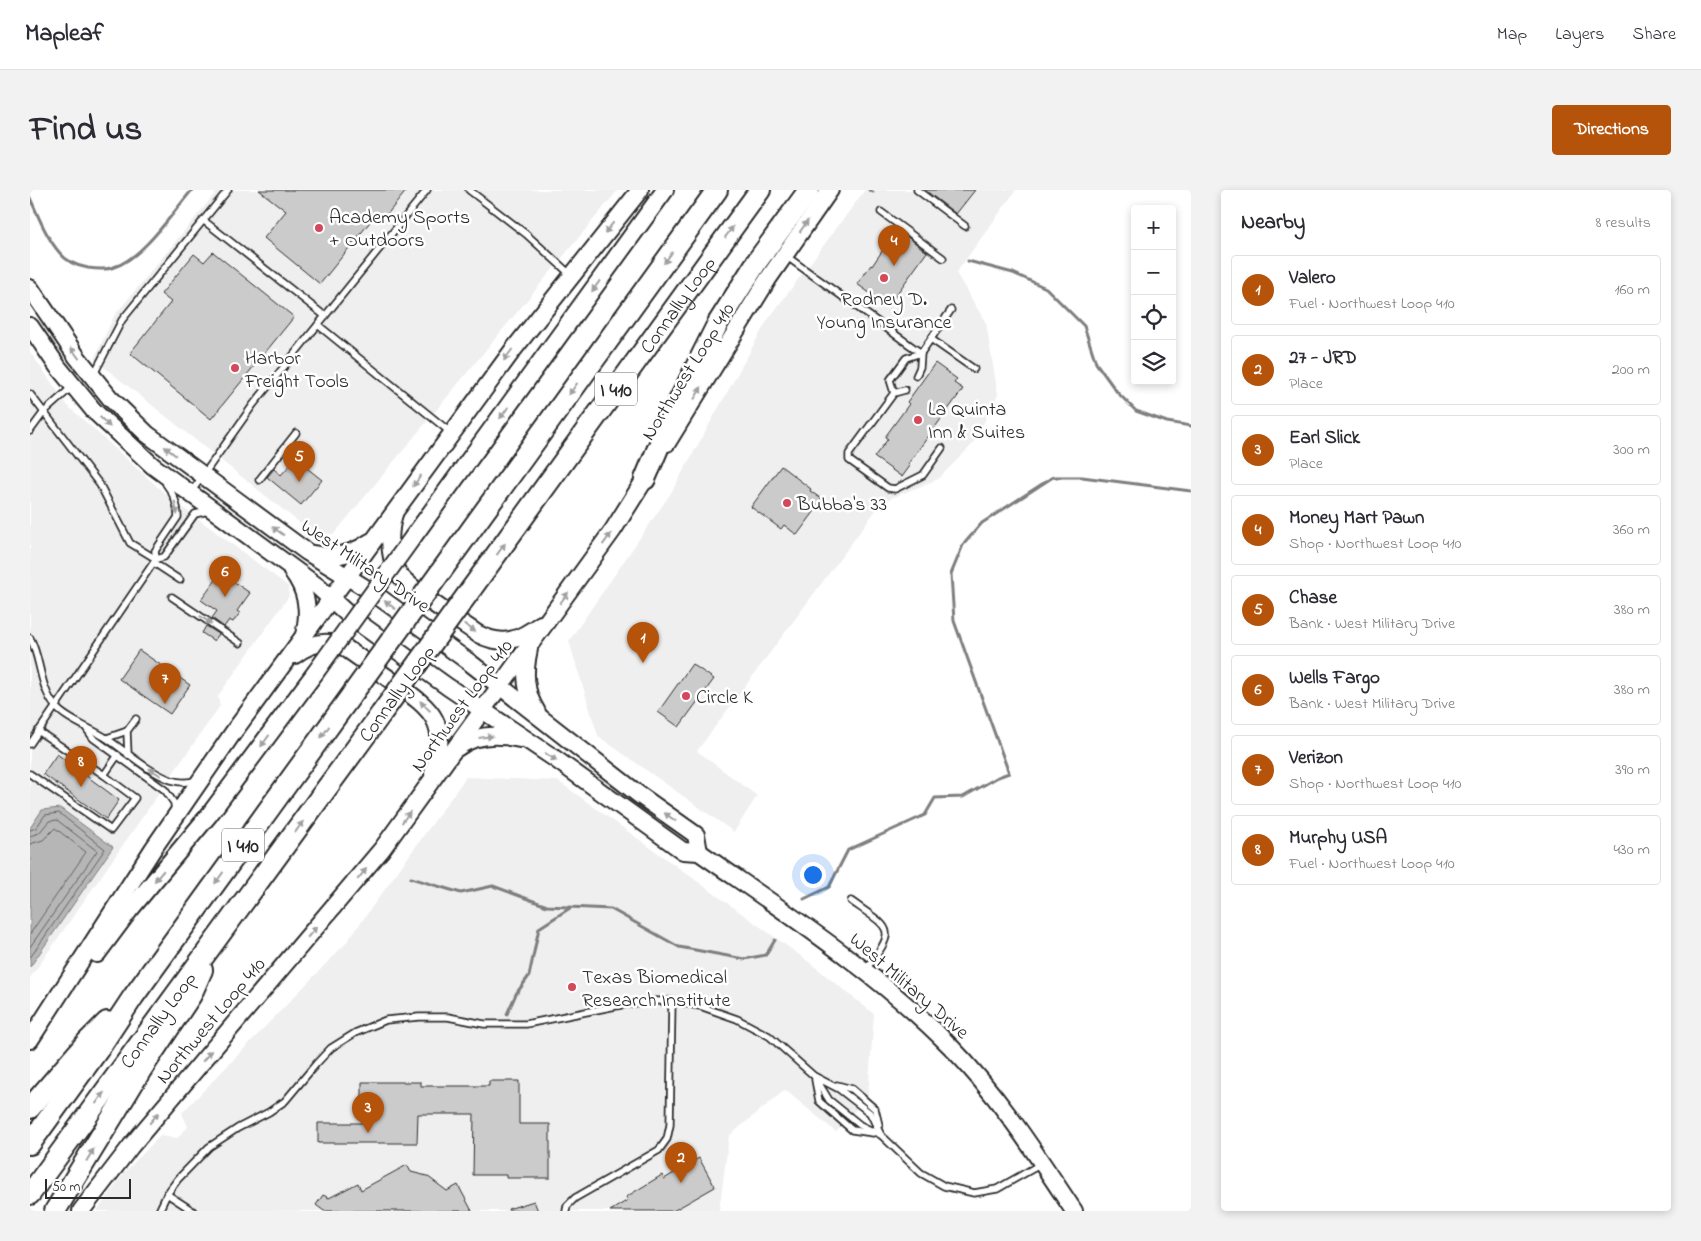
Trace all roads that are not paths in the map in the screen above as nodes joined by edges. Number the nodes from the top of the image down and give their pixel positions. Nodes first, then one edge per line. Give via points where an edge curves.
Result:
1 (228, 190) edge
2 (427, 190) edge
3 (468, 190) edge
4 (640, 190) edge
5 (665, 190) edge
6 (717, 190) edge
7 (760, 190) edge
8 (810, 190) edge
9 (830, 190) edge
10 (917, 190) edge
11 (881, 212) dead end
12 (203, 220) junction
13 (965, 226) dead end
14 (784, 254) junction
15 (943, 258) dead end
16 (572, 275) junction
17 (30, 288) edge
18 (951, 310) dead end
19 (326, 316) junction
20 (318, 325) junction
21 (30, 326) edge
22 (931, 339) junction
23 (921, 353) junction
24 (974, 370) dead end
25 (93, 376) junction
26 (916, 376) dead end
27 (73, 386) junction
28 (905, 390) dead end
29 (894, 393) junction
30 (30, 394) edge
31 (44, 412) junction
32 (129, 417) junction
33 (30, 431) edge
34 (296, 433) dead end
35 (451, 433) junction
36 (942, 448) dead end
37 (153, 466) junction
38 (203, 476) junction
39 (645, 479) junction
40 (259, 480) dead end
41 (190, 493) junction
42 (215, 510) junction
43 (395, 512) junction
44 (376, 537) junction
45 (307, 552) junction
46 (282, 560) junction
47 (155, 561) junction
48 (347, 578) junction
49 (180, 580) dead end
50 (172, 597) dead end
51 (332, 599) junction
52 (549, 618) junction
53 (304, 636) junction
54 (30, 638) edge
55 (240, 643) dead end
56 (531, 644) junction
57 (282, 667) junction
58 (500, 686) junction
59 (55, 707) junction
60 (482, 710) junction
61 (136, 719) dead end
62 (547, 722) junction
63 (86, 728) junction
64 (38, 732) junction
65 (128, 732) junction
66 (107, 738) junction
67 (525, 740) junction
68 (30, 744) edge
69 (452, 753) junction
70 (118, 755) junction
71 (128, 755) junction
72 (30, 774) edge
73 (104, 775) junction
74 (201, 778) junction
75 (429, 784) junction
76 (176, 815) junction
77 (699, 852) junction
78 (851, 901) dead end
79 (212, 947) junction
80 (865, 970) junction
81 (134, 997) junction
82 (672, 1001) junction
83 (42, 1022) junction
84 (30, 1040) edge
85 (814, 1076) junction
86 (30, 1108) edge
87 (881, 1135) junction
88 (30, 1144) edge
89 (1042, 1163) junction
90 (30, 1194) edge
91 (167, 1194) junction
92 (55, 1211) edge
93 (81, 1211) edge
94 (158, 1211) edge
95 (193, 1211) edge
96 (566, 1211) edge
97 (1074, 1211) edge

1 - 12 lane
2 - 19 lane
3 - 16 lane via 526,234
4 -> 16 main road
5 -> 83 main road, bridge via 209,816 112,934 63,1003
6 -> 81 highway, Connally Loop / I 410, bridge
79 -> 7 highway, Connally Loop / I 410, bridge
8 - 39 highway via 744,281 718,323 671,416
14 -> 9 main road, Northwest Loop 410
10 - 13 lane
11 - 15 lane
12 - 19 lane
12 - 25 lane via 122,320
14 - 23 lane
39 -> 14 main road, Northwest Loop 410
16 -> 35 main road
25 -> 17 main road, West Military Drive
18 - 22 lane
19 - 20 lane
20 - 35 lane
20 - 38 lane via 253,405
21 - 27 main road, West Military Drive
22 - 23 lane
22 - 24 lane
23 - 26 lane
23 - 29 lane via 906,358 890,380
25 - 32 main road, West Military Drive
27 - 31 lane
27 - 32 main road via 85,383 96,396
27 -> 37 main road, West Military Drive via 94,411
28 - 29 lane
29 - 36 lane via 849,454 849,460 888,488 895,488 923,475
30 - 31 lane
31 - 33 lane
31 - 47 lane via 100,485 130,543
38 -> 32 main road, West Military Drive
34 - 40 lane
35 -> 43 main road
37 - 41 main road, West Military Drive
37 -> 47 lane via 172,491 178,510 178,517 155,551
38 - 41 lane
45 -> 38 main road, West Military Drive
52 -> 39 main road, Northwest Loop 410 via 613,530
41 - 42 main road, West Military Drive
42 - 46 main road, West Military Drive
42 - 47 lane via 195,514 164,557
43 - 44 main road
43 -> 52 main road via 392,551 394,566 400,576 478,634 494,640 511,640 526,635
44 - 45 main road via 347,554 320,556
44 - 48 main road
45 - 48 main road, West Military Drive
46 - 51 main road, West Military Drive
46 - 53 main road via 304,591 307,611
47 - 49 lane
47 - 59 lane
48 - 51 main road
58 -> 48 main road, West Military Drive via 372,592
50 -> 55 lane
51 - 53 main road
51 - 60 main road, West Military Drive via 352,618
52 - 56 main road, Northwest Loop 410
53 - 57 main road
54 - 59 lane
56 - 58 main road, Northwest Loop 410
56 - 62 main road via 525,672 526,688 534,707
57 - 74 main road
75 -> 57 main road via 439,749 439,734 434,716 420,701 337,644 324,642 306,646
58 - 60 main road, Northwest Loop 410
58 - 62 main road, West Military Drive
59 - 63 lane
59 - 64 lane
60 - 67 main road, West Military Drive
60 - 69 main road, Northwest Loop 410
61 - 65 lane
77 -> 62 main road, West Military Drive via 696,835
63 - 66 lane
63 - 70 lane via 93,738
64 - 68 lane
64 - 73 lane
65 - 66 lane
65 - 71 lane
66 - 71 lane
69 -> 67 main road via 467,742 486,737
67 -> 77 main road, West Military Drive via 683,851
69 - 75 main road, Northwest Loop 410
70 - 73 lane
70 - 76 lane via 165,790 174,803
74 -> 71 lane via 188,782 173,781
72 - 73 lane via 111,830 135,798
74 - 76 main road
93 -> 75 main road, Northwest Loop 410 via 131,1146 356,881
76 - 83 main road
77 - 80 main road, West Military Drive
78 - 80 lane via 881,922 886,930 886,940
90 -> 79 highway, Connally Loop / I 410
92 -> 79 highway via 141,1070 192,995
80 - 89 main road, West Military Drive via 916,1013 958,1055 1004,1109
81 - 86 highway via 86,1042
81 - 88 highway, Connally Loop / I 410
82 - 85 lane via 700,1006 738,1019 769,1036
82 - 91 lane via 621,1005 526,1024 484,1024 448,1017 386,1020 355,1033 332,1048 285,1101 209,1147
82 - 96 lane via 670,1126 667,1139 659,1150 575,1198
83 - 84 main road
85 - 87 lane via 829,1100 860,1125
85 - 87 lane via 852,1089 875,1109
87 - 89 lane via 921,1173 944,1186 974,1193 996,1189
89 - 97 main road, West Military Drive
91 - 94 lane
91 - 95 lane

